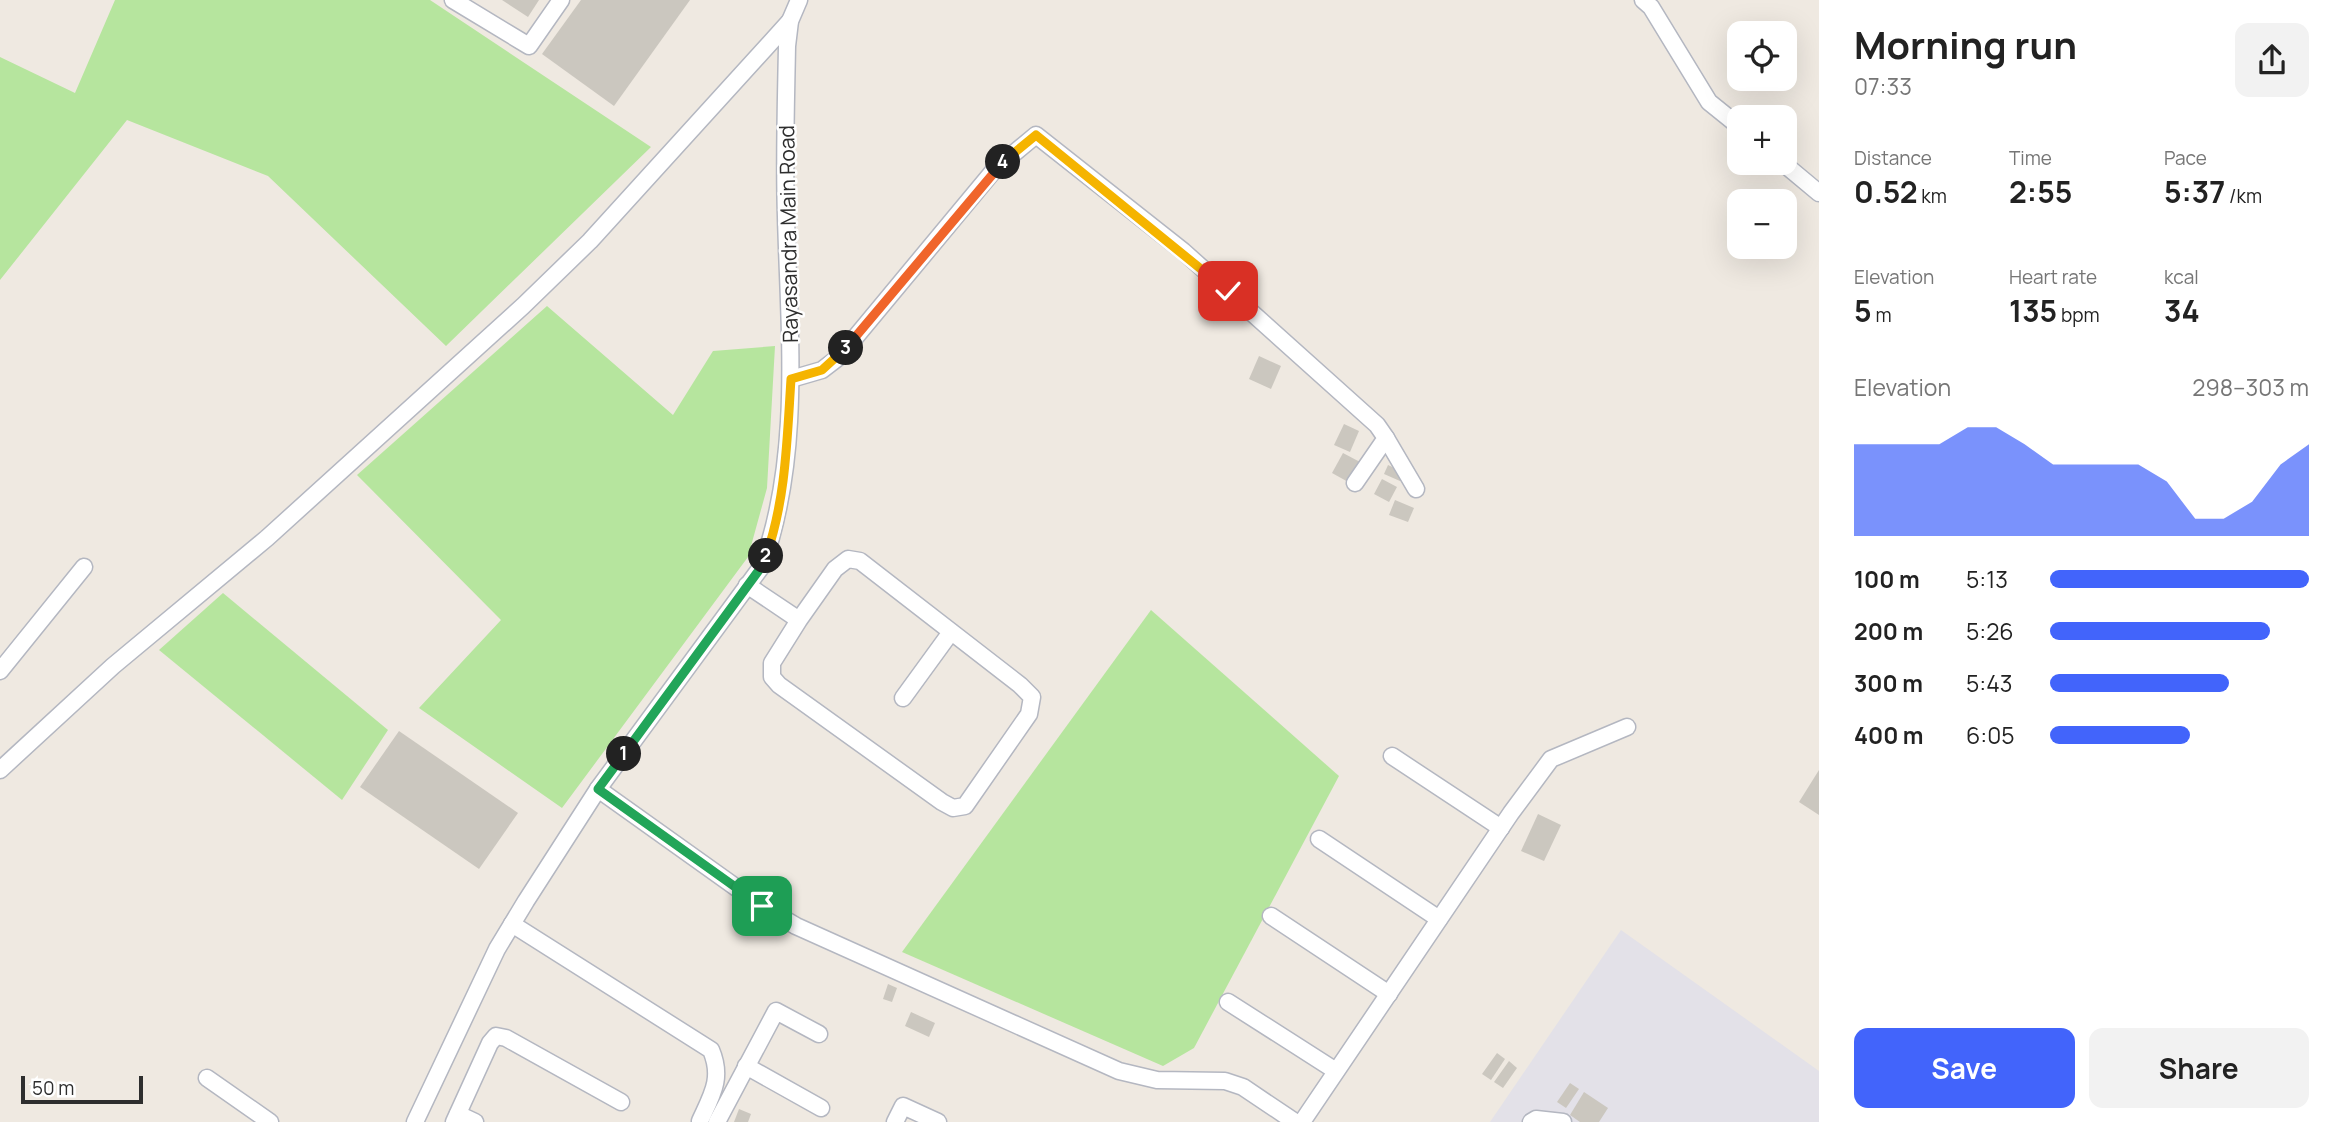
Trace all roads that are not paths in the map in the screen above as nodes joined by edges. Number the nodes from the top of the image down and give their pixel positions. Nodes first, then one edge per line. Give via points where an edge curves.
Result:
1 (453, 0) edge
2 (561, 0) edge
3 (799, 0) edge
4 (1643, 0) edge
5 (790, 21) junction
6 (1727, 117) edge
7 (1797, 174) edge
8 (1819, 192) edge
9 (791, 379) junction
10 (1387, 438) junction
11 (1354, 483) dead end
12 (1416, 489) dead end
13 (84, 567) dead end
14 (747, 585) junction
15 (799, 620) junction
16 (951, 632) junction
17 (0, 671) edge
18 (903, 698) dead end
19 (1627, 727) dead end
20 (1392, 756) dead end
21 (0, 771) edge
22 (598, 789) junction
23 (1501, 828) junction
24 (1319, 839) dead end
25 (1271, 916) dead end
26 (1439, 919) junction
27 (512, 925) junction
28 (1389, 994) junction
29 (1228, 1002) dead end
30 (819, 1034) dead end
31 (746, 1066) junction
32 (1336, 1071) junction
33 (207, 1079) dead end
34 (621, 1102) dead end
35 (821, 1108) dead end
36 (456, 1118) edge
37 (700, 1121) edge
38 (270, 1122) edge
39 (415, 1122) edge
40 (475, 1122) edge
41 (717, 1122) edge
42 (895, 1122) edge
43 (938, 1122) edge
44 (1295, 1122) edge
45 (1302, 1122) edge
46 (1531, 1122) edge
47 (1563, 1122) edge

1 - 2 street via 529,46
3 - 5 street, Rayasandra Main Road
4 - 6 street via 1709,102
5 - 9 street, Rayasandra Main Road via 786,212
5 - 21 street via 590,241 523,306
7 - 8 street
9 - 10 street via 822,370 839,357 995,169 1036,135 1182,251 1363,411
9 - 14 street, Rayasandra Main Road via 776,528 762,566
10 - 11 street
10 - 12 street
13 - 17 street
14 - 15 street
14 - 22 street, Rayasandra Main Road
15 - 16 street via 835,569 848,559 860,561
15 - 16 street via 772,663 772,677 953,808 965,806 1030,714 1032,697
16 - 18 street
19 - 23 street via 1551,759
20 - 23 street
22 - 27 street, Rayasandra Main Road
22 - 44 street via 796,926 1119,1071 1157,1080 1225,1081 1243,1087
23 - 26 street
24 - 26 street
25 - 28 street
26 - 28 street
27 - 37 street via 711,1050 717,1085
27 - 39 street, Rayasandra Main Road via 464,1014
28 - 32 street
29 - 32 street
30 - 31 street via 776,1011
31 - 35 street
31 - 41 street
32 - 45 street
33 - 38 street
34 - 36 street via 496,1036
36 - 40 street
42 - 43 street via 903,1106
46 - 47 street

